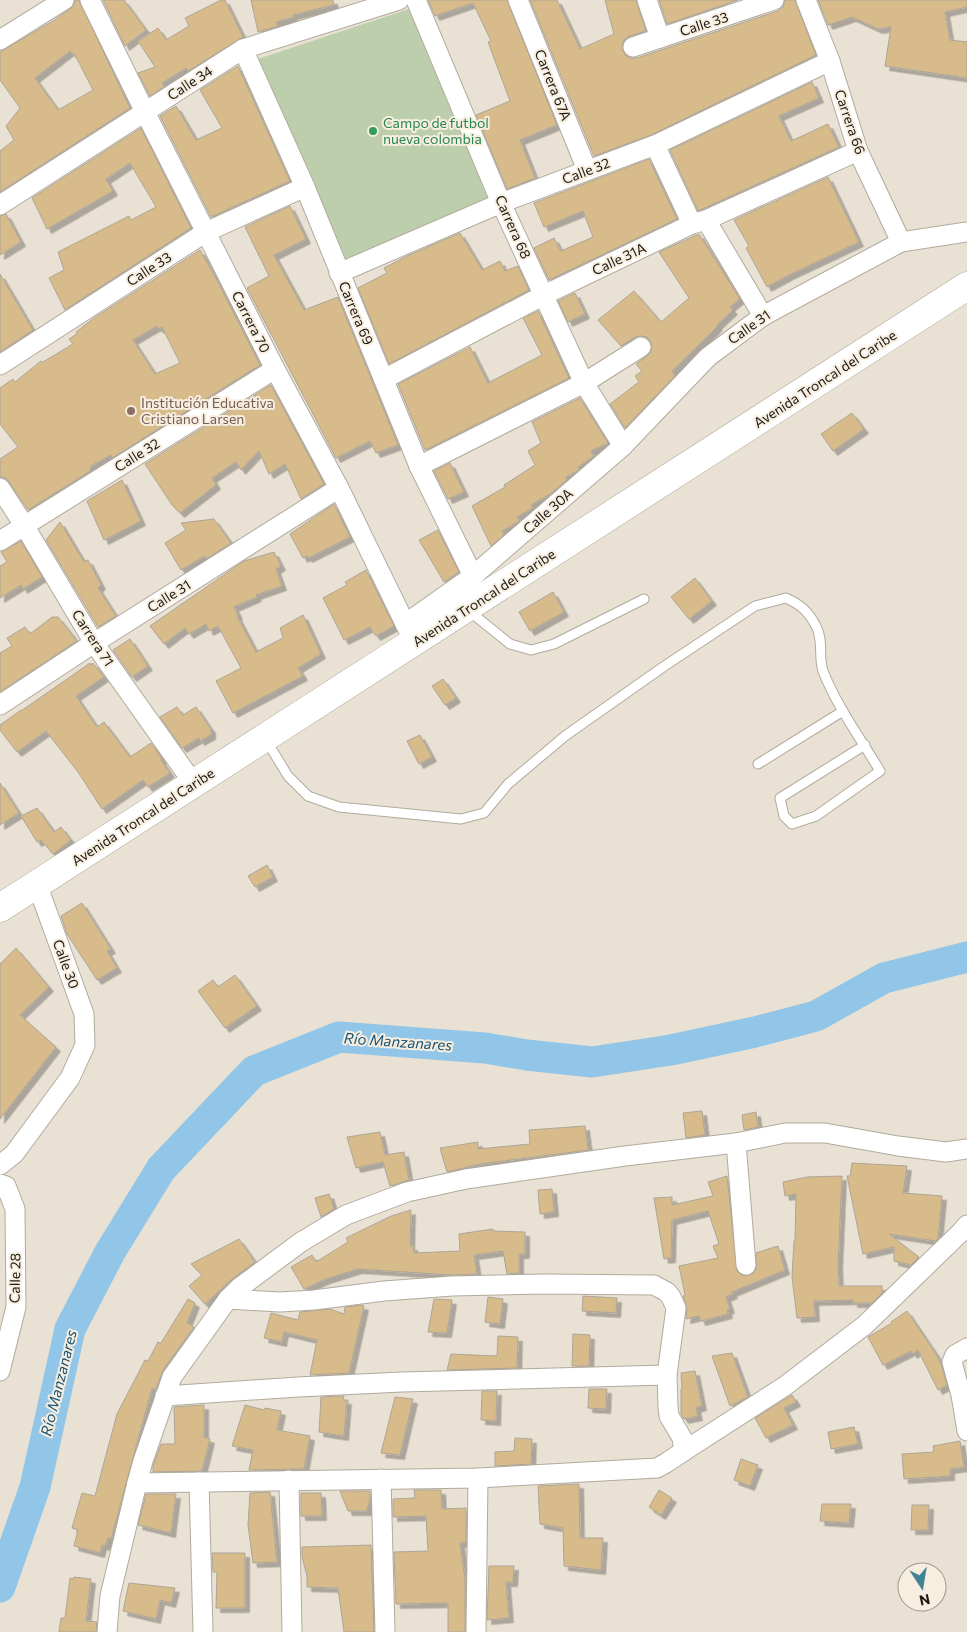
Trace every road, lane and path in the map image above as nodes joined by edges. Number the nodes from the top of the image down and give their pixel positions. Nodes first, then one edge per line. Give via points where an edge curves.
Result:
1 (64, 0) edge
2 (90, 0) edge
3 (399, 0) edge
4 (416, 0) edge
5 (518, 0) edge
6 (647, 0) edge
7 (774, 0) edge
8 (806, 0) edge
9 (660, 38) junction
10 (0, 40) edge
11 (633, 47) dead end
12 (243, 49) junction
13 (830, 61) junction
14 (144, 112) junction
15 (655, 145) junction
16 (858, 151) junction
17 (587, 170) junction
18 (305, 187) junction
19 (502, 203) junction
20 (0, 205) edge
21 (699, 222) junction
22 (206, 232) junction
23 (967, 232) edge
24 (901, 242) junction
25 (339, 273) junction
26 (967, 286) edge
27 (544, 295) junction
28 (763, 316) junction
29 (641, 347) dead end
30 (0, 365) edge
31 (275, 369) junction
32 (384, 379) junction
33 (584, 383) junction
34 (623, 446) junction
35 (419, 466) junction
36 (0, 488) edge
37 (339, 488) junction
38 (24, 525) junction
39 (0, 541) edge
40 (473, 576) junction
41 (644, 599) dead end
42 (467, 609) junction
43 (410, 634) junction
44 (94, 642) junction
45 (0, 705) edge
46 (844, 711) junction
47 (265, 738) junction
48 (865, 745) junction
49 (758, 764) dead end
50 (194, 784) junction
51 (37, 884) junction
52 (0, 908) edge
53 (85, 1045) joint
54 (736, 1143) junction
55 (967, 1149) edge
56 (7, 1160) edge
57 (2, 1189) edge
58 (967, 1225) edge
59 (746, 1265) dead end
60 (228, 1299) junction
61 (967, 1348) edge
62 (0, 1371) edge
63 (667, 1376) junction
64 (964, 1394) edge
65 (165, 1396) junction
66 (967, 1431) edge
67 (684, 1452) junction
68 (478, 1478) junction
69 (381, 1479) junction
70 (289, 1480) junction
71 (199, 1482) junction
72 (137, 1483) junction
73 (107, 1632) edge
74 (203, 1632) edge
75 (292, 1632) edge
76 (385, 1632) edge
77 (476, 1632) edge

1 - 10 street
2 - 14 street, Carrera 70
3 - 12 street, Calle 34
4 - 19 street, Carrera 68
5 - 17 street, Carrera 67A
6 - 9 street
7 - 9 street, Calle 33
8 - 13 street, Carrera 66
9 - 11 street, Calle 33
12 - 14 street, Calle 34
12 - 18 street, Carrera 69
13 - 15 street, Calle 32
13 - 16 street, Carrera 66
14 - 20 street, Calle 34
14 - 22 street, Carrera 70
15 - 17 street, Calle 32
15 - 21 street
16 - 21 street, Calle 31A
16 - 24 street, Carrera 66
17 - 19 street, Calle 32
18 - 22 street, Calle 33
18 - 25 street, Carrera 69
19 - 25 street, Calle 32
19 - 27 street, Carrera 68
21 - 27 street, Calle 31A
21 - 28 street
22 - 30 street, Calle 33
22 - 31 street, Carrera 70
23 - 24 street, Calle 31
24 - 28 street, Calle 31
25 - 32 street, Carrera 69
26 - 42 highway, Avenida Troncal del Caribe
27 - 32 street, Calle 31A
27 - 33 street, Carrera 68
28 - 34 street, Calle 31 via 708,356
29 - 33 street
31 - 37 street, Carrera 70
31 - 38 street, Calle 32
32 - 35 street, Carrera 69
33 - 34 street, Carrera 68
33 - 35 street
34 - 40 street, Calle 30A
35 - 40 street, Carrera 69
36 - 38 street, Carrera 71
37 - 43 street, Carrera 70
37 - 44 street, Calle 31
38 - 39 street, Calle 32
38 - 44 street, Carrera 71
40 - 43 street, Calle 30A
41 - 42 lane via 554,644 531,650 510,644
42 - 43 highway, Avenida Troncal del Caribe
43 - 47 highway, Avenida Troncal del Caribe
44 - 45 street, Calle 31
44 - 50 street, Carrera 71
46 - 47 lane via 822,669 821,637 816,625 802,605 786,598 755,606 565,736 508,784 484,813 461,819 339,807 308,796 288,776
46 - 48 lane
46 - 49 lane
47 - 50 highway, Avenida Troncal del Caribe
48 - 48 lane via 780,798 784,816 792,824 816,816 880,771
50 - 51 highway, Avenida Troncal del Caribe
51 - 52 highway, Avenida Troncal del Caribe
51 - 53 street, Calle 30 via 84,1014
53 - 56 street, Calle 28 via 70,1078
54 - 55 street via 785,1133 825,1133 927,1150
54 - 59 street
54 - 60 street via 466,1179 407,1192 346,1215 308,1238
56 - 57 street, Calle 28
57 - 62 street, Calle 28 via 15,1209 16,1307
58 - 67 street via 865,1324 785,1386
60 - 63 street via 280,1302 452,1286 654,1285 667,1292 676,1308
60 - 65 street via 172,1377
61 - 64 street via 955,1355 952,1362
63 - 65 street via 402,1382
63 - 67 street via 669,1416 680,1432
64 - 66 street
65 - 72 street
67 - 68 street via 657,1468
68 - 69 street
68 - 77 street
69 - 70 street
69 - 76 street
70 - 71 street
70 - 75 street
71 - 72 street
71 - 74 street
72 - 73 street via 110,1596

